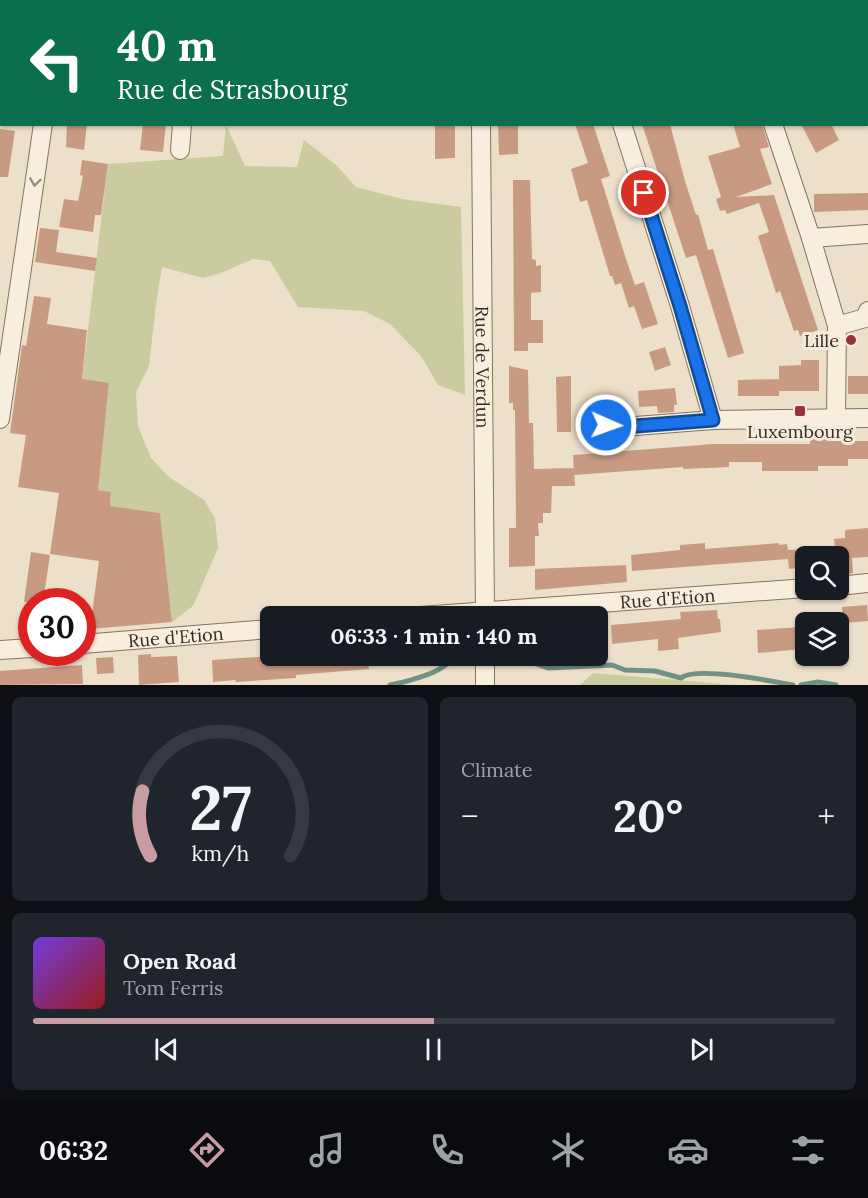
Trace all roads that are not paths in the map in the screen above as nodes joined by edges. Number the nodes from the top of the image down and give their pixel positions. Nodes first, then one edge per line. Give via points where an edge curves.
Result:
1 (43, 126) edge
2 (182, 126) edge
3 (481, 126) edge
4 (623, 126) edge
5 (774, 126) edge
6 (180, 150) dead end
7 (868, 234) edge
8 (811, 238) junction
9 (868, 310) edge
10 (837, 326) junction
11 (836, 418) junction
12 (868, 418) edge
13 (0, 419) edge
14 (713, 420) junction
15 (589, 423) dead end
16 (868, 584) edge
17 (849, 585) edge
18 (795, 589) edge
19 (484, 606) edge
20 (583, 606) edge
21 (260, 630) edge
22 (96, 643) edge
23 (18, 649) edge
24 (0, 650) edge
25 (485, 666) edge
26 (485, 685) edge

1 -> 13 street
2 - 6 street
3 - 19 street, Rue de Verdun
4 - 14 street
5 - 8 street
7 - 8 street
8 - 10 street
9 - 10 street via 865,318
10 - 11 street
11 - 12 street
11 - 14 street
14 - 15 street via 623,427
16 - 17 street
18 - 20 street, Rue d'Etion
21 - 22 street, Rue d'Etion
23 - 24 street
25 - 26 street

